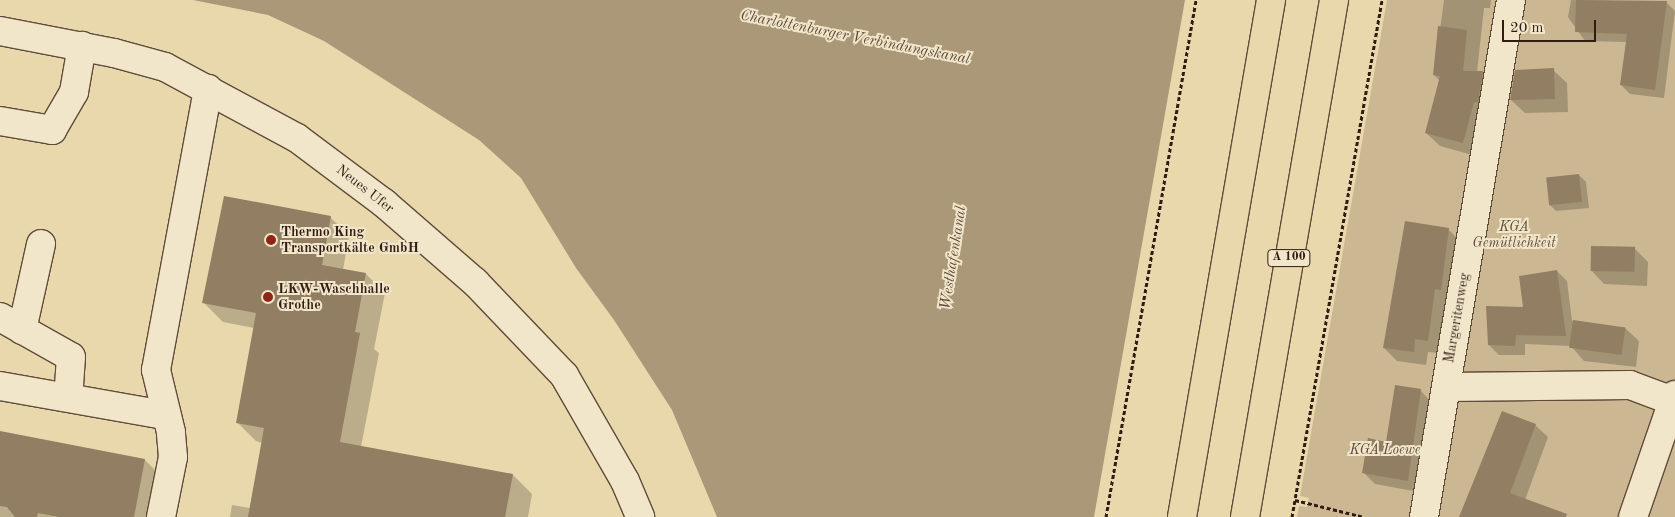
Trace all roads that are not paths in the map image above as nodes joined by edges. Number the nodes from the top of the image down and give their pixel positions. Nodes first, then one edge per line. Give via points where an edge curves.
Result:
1 (1271, 0) edge
2 (1334, 0) edge
3 (1511, 0) edge
4 (0, 31) edge
5 (82, 46) junction
6 (208, 89) junction
7 (0, 121) edge
8 (41, 244) dead end
9 (11, 324) edge
10 (0, 386) edge
11 (1446, 387) junction
12 (68, 396) junction
13 (1674, 398) edge
14 (165, 414) junction
15 (161, 517) edge
16 (640, 517) edge
17 (1182, 517) edge
18 (1245, 517) edge
19 (1424, 517) edge
20 (1633, 517) edge

1 - 17 highway
2 - 18 highway, A 100
3 - 11 lane, Margeritenweg
4 - 5 lane, Neues Ufer
5 - 6 lane, Neues Ufer via 165,67
5 - 7 lane via 74,92 52,130
6 - 14 lane via 156,370
6 - 16 lane, Neues Ufer via 297,138 384,203 475,282 564,375 625,481
8 - 9 lane
9 - 12 lane via 71,357
10 - 12 lane
11 - 13 lane via 1630,385
11 - 19 lane, Margeritenweg
12 - 14 lane
13 - 20 lane
14 - 15 lane via 173,457

